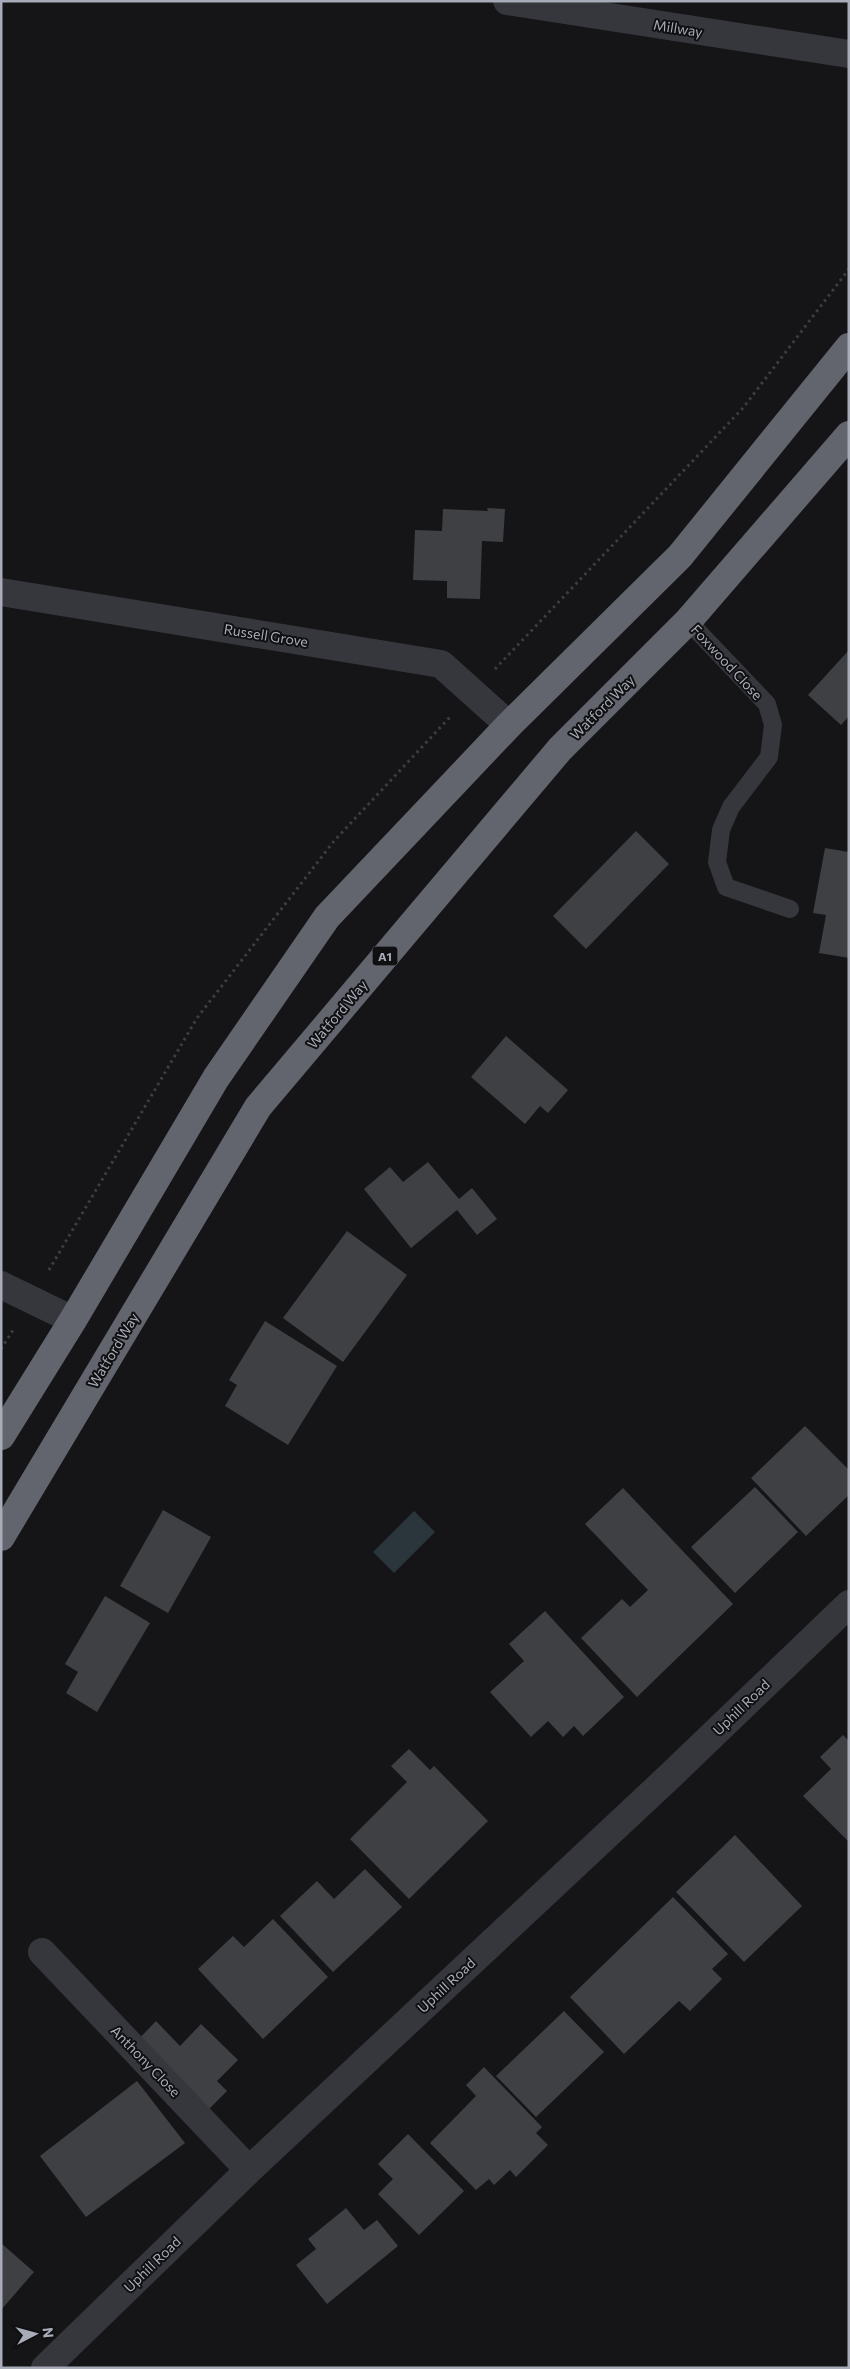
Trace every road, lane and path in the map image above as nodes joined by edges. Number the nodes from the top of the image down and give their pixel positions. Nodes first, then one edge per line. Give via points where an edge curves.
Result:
1 (507, 1) edge
2 (849, 54) edge
3 (849, 346) edge
4 (849, 435) edge
5 (1, 592) edge
6 (688, 621) junction
7 (509, 725) junction
8 (790, 909) dead end
9 (1, 1285) edge
10 (73, 1320) junction
11 (1, 1436) edge
12 (1, 1537) edge
13 (849, 1604) edge
14 (42, 1952) dead end
15 (249, 2170) junction
16 (45, 2368) edge

1 - 2 street, Millway
3 - 7 highway via 680,556
4 - 6 highway, Watford Way / A1
5 - 7 street, Russell Grove via 441,664
6 - 8 lane, Foxwood Close via 767,704 773,725 769,757 731,807 721,830 717,862 726,887
6 - 12 highway, Watford Way / A1 via 560,749 258,1107
7 - 10 highway via 327,917 216,1078
9 - 10 street
10 - 11 highway
13 - 15 street, Uphill Road
14 - 15 street, Anthony Close
15 - 16 street, Uphill Road

